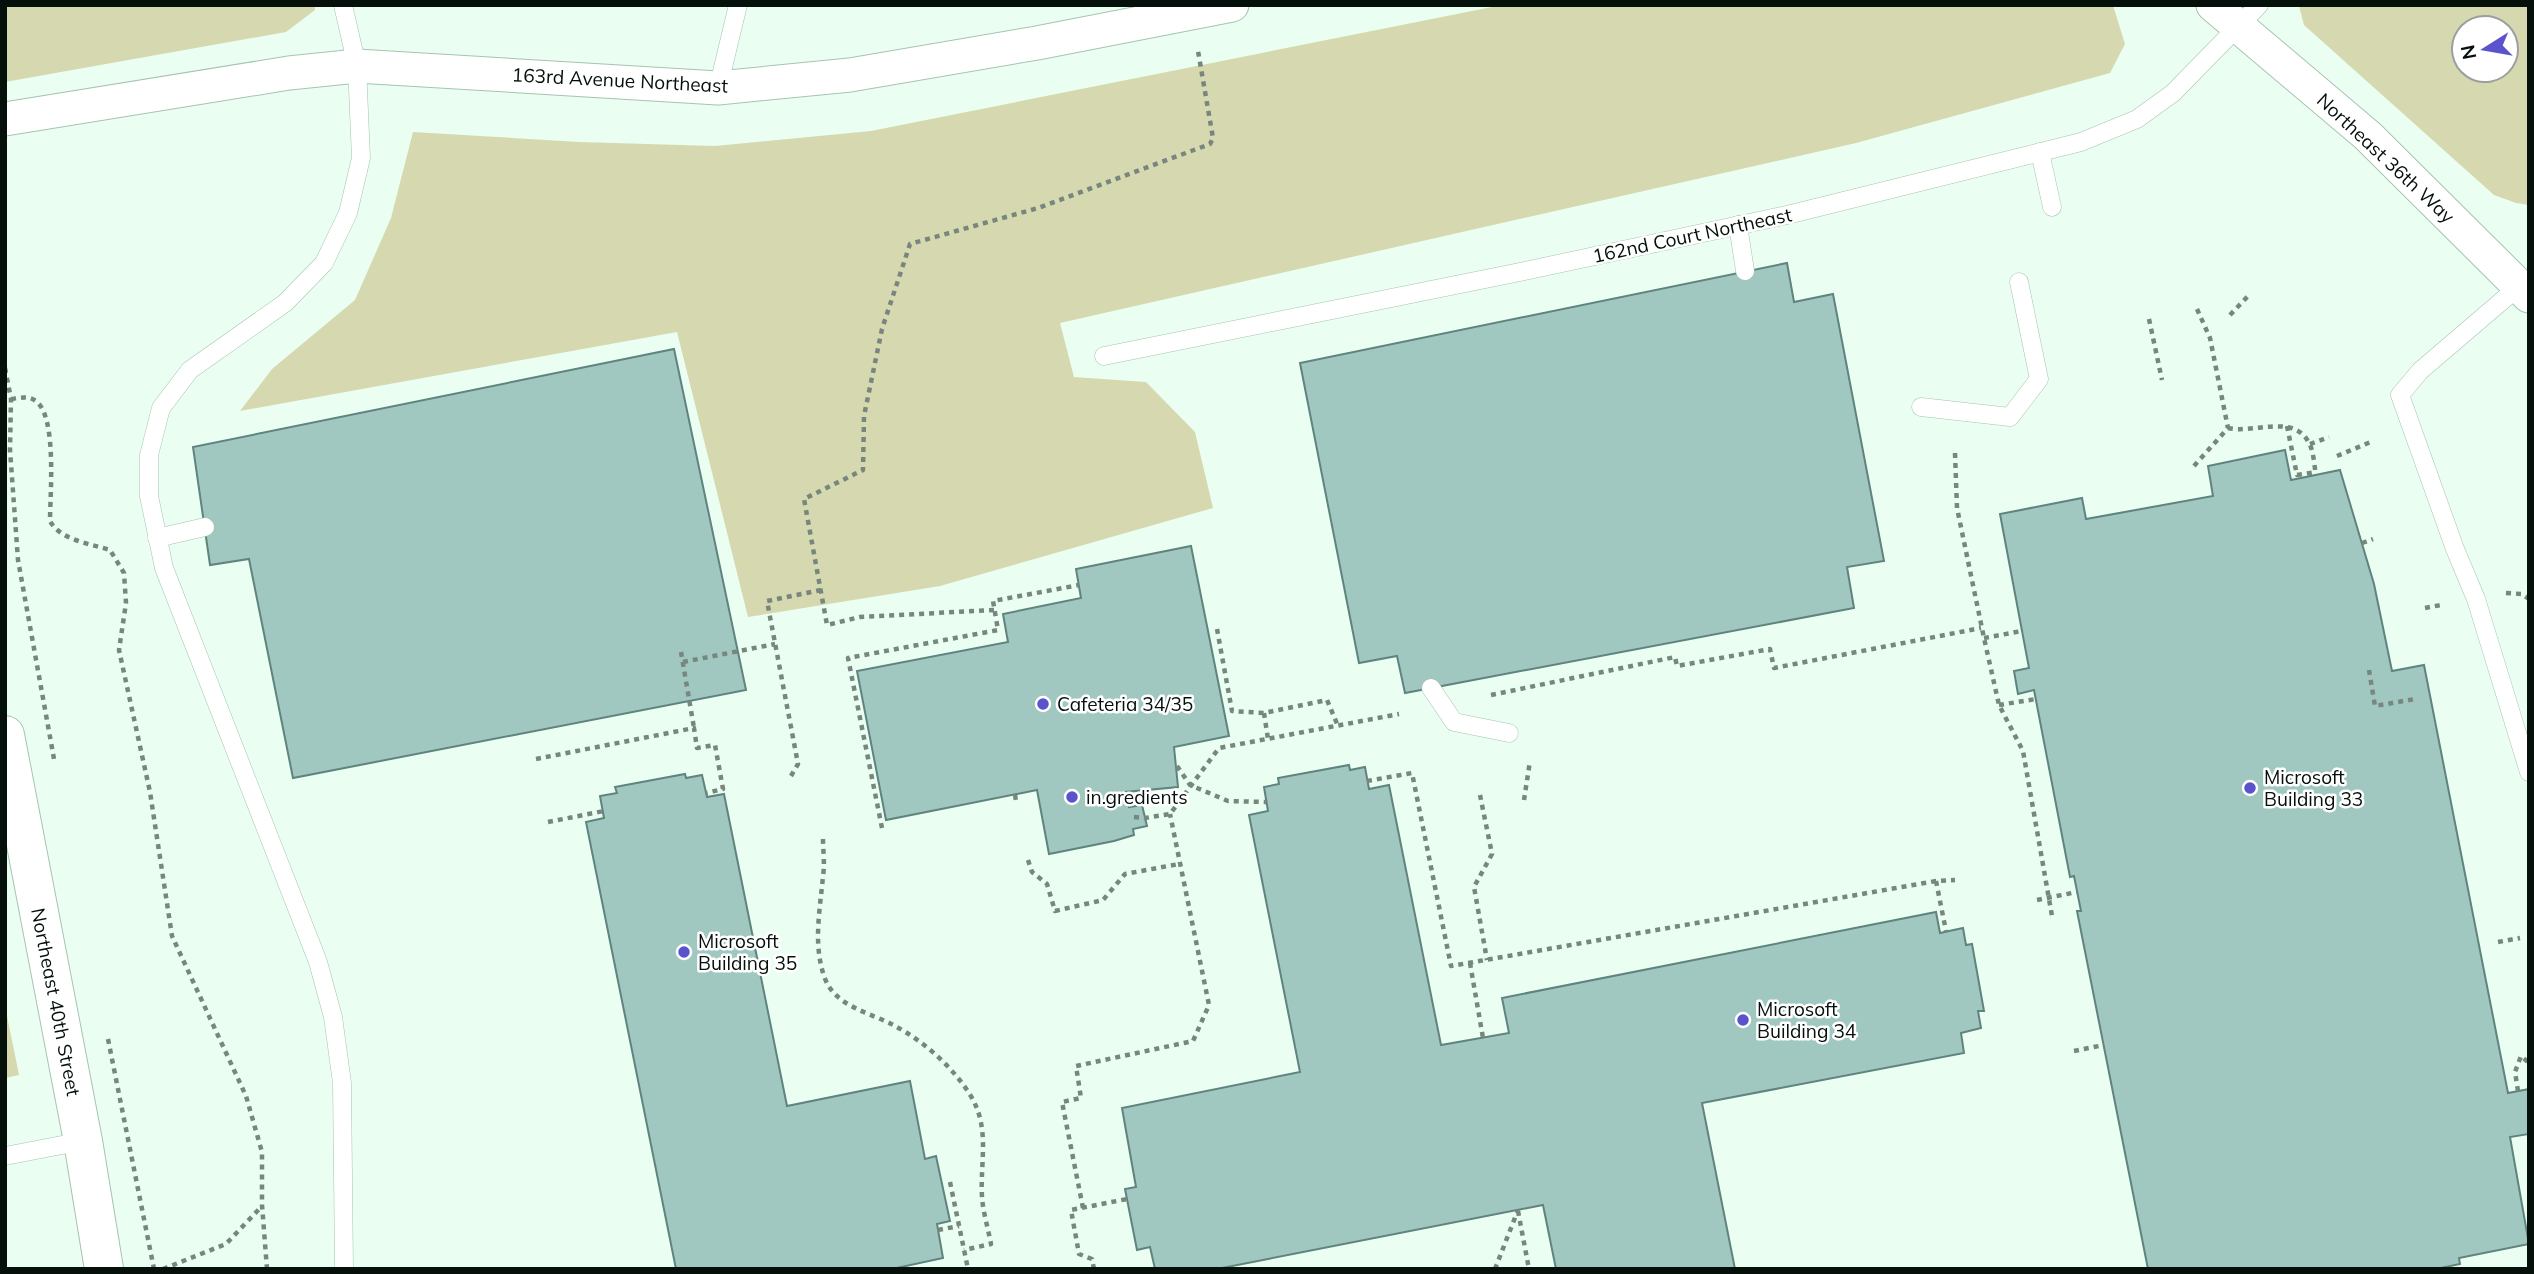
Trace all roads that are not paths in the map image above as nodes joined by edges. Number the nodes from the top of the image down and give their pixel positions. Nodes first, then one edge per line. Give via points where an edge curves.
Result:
1 (343, 5) edge
2 (738, 5) edge
3 (1232, 5) edge
4 (2237, 12) edge
5 (357, 66) junction
6 (718, 88) junction
7 (5, 119) edge
8 (2040, 152) junction
9 (2052, 207) dead end
10 (1738, 225) junction
11 (1745, 271) dead end
12 (2019, 282) dead end
13 (2526, 286) edge
14 (1104, 356) dead end
15 (1921, 407) dead end
16 (205, 527) dead end
17 (157, 538) junction
18 (1431, 688) dead end
19 (1509, 733) dead end
20 (5, 735) edge
21 (2529, 772) edge
22 (8, 774) edge
23 (83, 1141) junction
24 (5, 1156) edge
25 (104, 1269) edge
26 (344, 1269) edge

1 - 5 lane
2 - 6 lane
3 - 6 street, 163rd Avenue Northeast via 850,75
4 - 8 lane, 162nd Court Northeast via 2173,93 2137,120
4 - 13 street, Northeast 36th Way
5 - 6 street, 163rd Avenue Northeast
5 - 7 street, 163rd Avenue Northeast
5 - 17 lane via 361,158 348,213 324,263 285,303 190,370 161,408 149,455 149,496
8 - 9 lane
8 - 10 lane, 162nd Court Northeast
10 - 11 lane
10 - 14 lane, 162nd Court Northeast
12 - 15 lane via 2039,379 2010,417
13 - 21 lane via 2420,371 2400,395 2476,599
16 - 17 lane
17 - 26 lane via 164,568 318,962 333,1017 342,1083
18 - 19 lane via 1454,722
20 - 22 main road, Northeast 40th Street
22 - 23 main road, Northeast 40th Street
23 - 24 lane
23 - 25 main road, Northeast 40th Street

